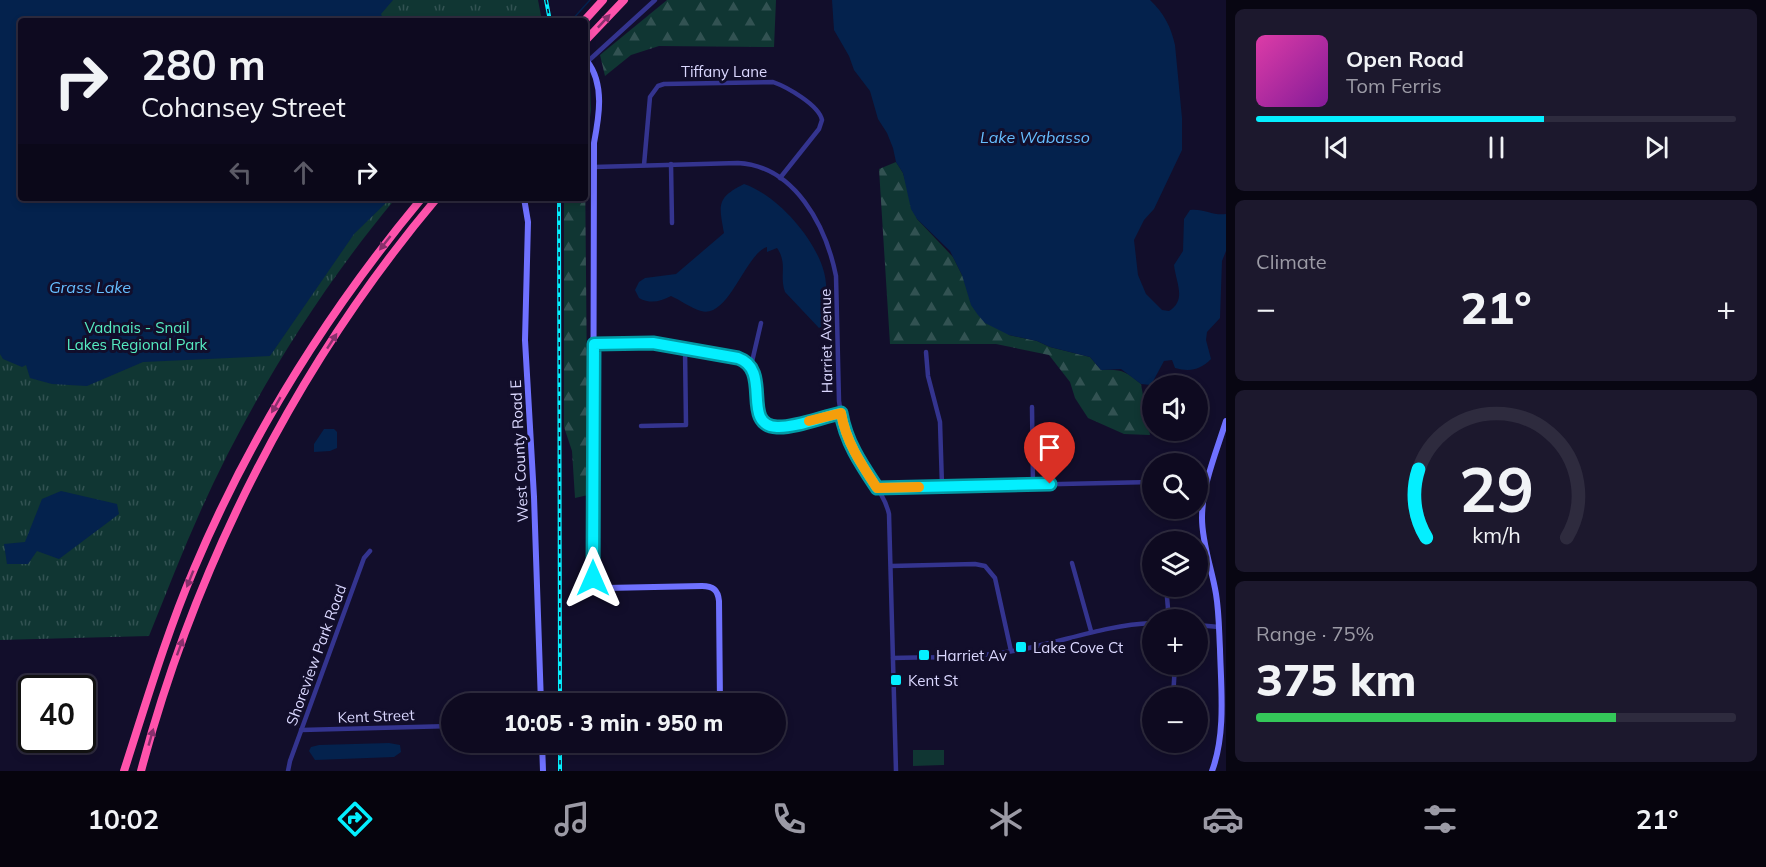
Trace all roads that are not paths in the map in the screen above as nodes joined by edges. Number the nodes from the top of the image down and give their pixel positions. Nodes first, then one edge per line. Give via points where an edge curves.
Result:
1 (603, 0) edge
2 (624, 0) edge
3 (655, 0) edge
4 (587, 18) edge
5 (588, 38) edge
6 (588, 60) edge
7 (588, 65) edge
8 (671, 164) junction
9 (644, 165) junction
10 (594, 167) junction
11 (780, 178) junction
12 (420, 201) edge
13 (435, 201) edge
14 (524, 201) edge
15 (672, 223) dead end
16 (761, 323) dead end
17 (594, 344) junction
18 (685, 349) junction
19 (926, 352) dead end
20 (751, 366) junction
21 (1032, 407) dead end
22 (841, 413) junction
23 (1226, 422) edge
24 (641, 426) dead end
25 (1208, 477) edge
26 (1142, 482) edge
27 (1033, 484) junction
28 (942, 486) junction
29 (877, 488) junction
30 (1202, 519) edge
31 (370, 550) dead end
32 (1072, 563) dead end
33 (891, 566) junction
34 (1142, 624) edge
35 (1208, 626) edge
36 (1219, 627) junction
37 (1091, 631) junction
38 (1011, 651) junction
39 (893, 658) junction
40 (541, 693) edge
41 (720, 693) edge
42 (1224, 704) edge
43 (441, 726) edge
44 (301, 730) junction
45 (542, 753) edge
46 (124, 771) edge
47 (141, 771) edge
48 (288, 771) edge
49 (543, 771) edge
50 (896, 771) edge
51 (1212, 771) edge

1 - 4 highway
5 -> 2 highway
3 - 6 street
7 - 10 street via 597,78 599,102
8 - 9 street, Harriet Avenue
8 - 11 street, Harriet Avenue via 747,163
8 - 15 street
9 - 10 street, Harriet Avenue
9 - 11 street, Tiffany Lane via 650,97 658,86 773,82 816,108 822,120 820,128
10 - 17 street
11 - 22 street, Harriet Avenue via 800,196 817,220 833,260
12 -> 46 highway via 321,331 252,447 212,527 181,602
47 -> 13 highway via 193,613 258,469 342,325
14 - 40 street, West County Road E via 528,222 525,340
16 - 20 street
17 - 18 street via 653,343
17 - 41 street via 593,578 606,588 714,588 719,601
18 - 20 street via 741,359
18 - 24 street via 686,425
19 - 28 street via 940,422
20 - 22 street via 758,412 768,424 783,427
21 - 27 street
22 - 29 street, Harriet Avenue via 854,454
23 - 25 street
26 - 27 street
27 - 28 street
28 - 29 street
29 - 33 street, Harriet Avenue via 889,514
30 - 36 street
31 - 44 street, Shoreview Park Road
32 - 37 street
33 - 38 street via 985,566 995,578
33 - 39 street, Harriet Avenue
34 - 37 street
35 - 36 street
36 - 42 street
37 - 38 street
38 - 39 street
39 - 50 street, Harriet Avenue
42 - 51 street
43 - 44 street, Kent Street
44 - 48 street, Shoreview Park Road
45 - 49 street

